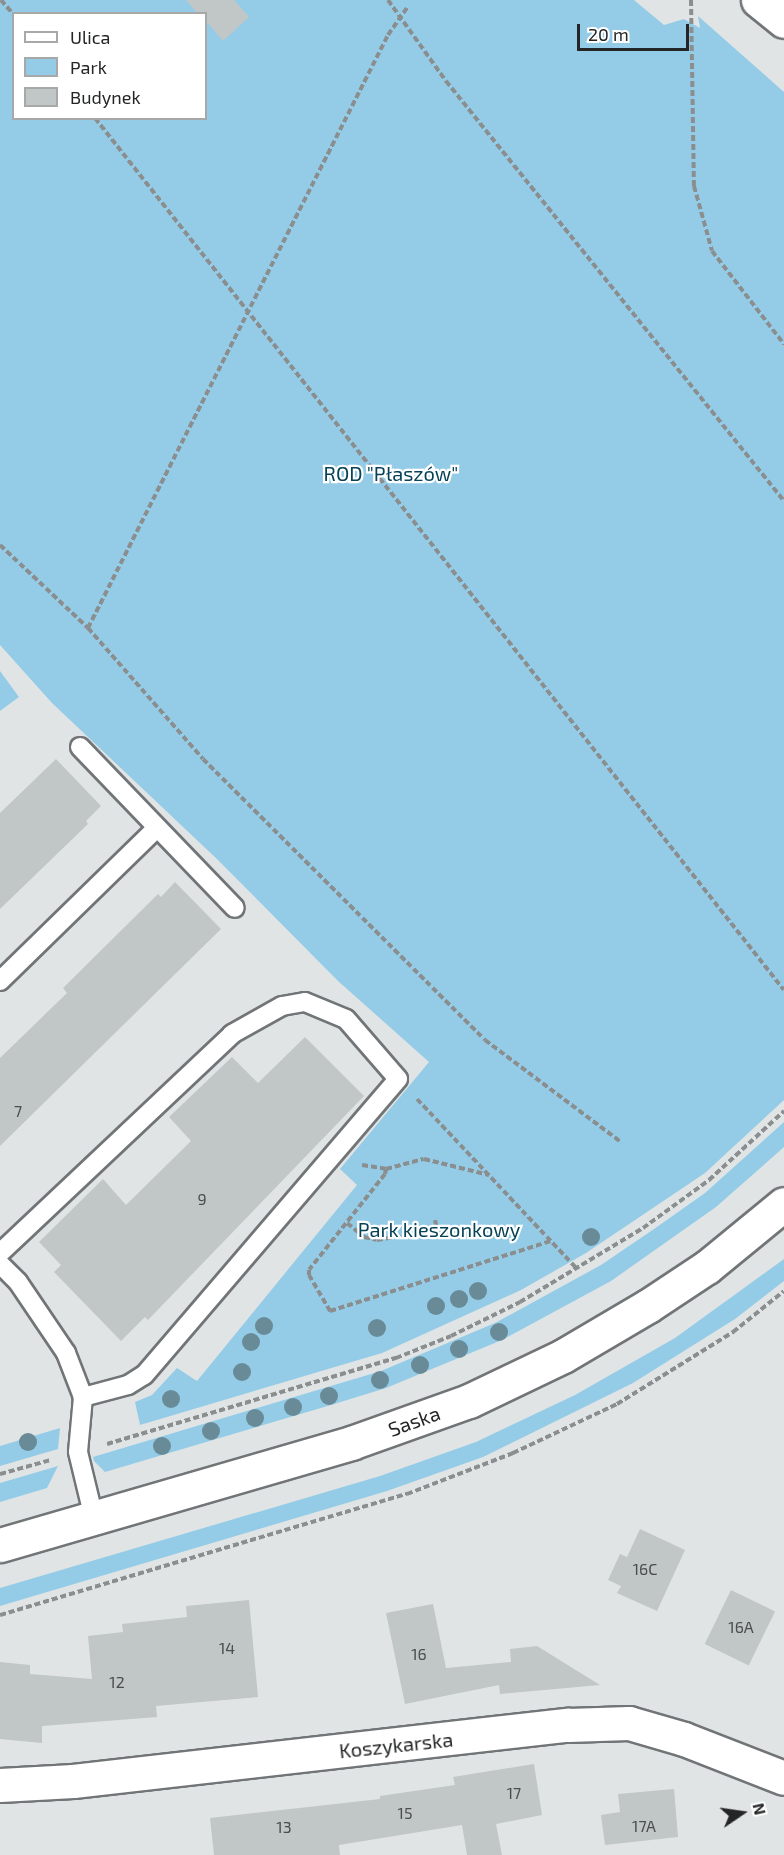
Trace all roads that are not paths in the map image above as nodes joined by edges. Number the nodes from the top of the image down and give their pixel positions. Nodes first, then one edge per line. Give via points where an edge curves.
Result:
1 (758, 0) edge
2 (784, 21) edge
3 (80, 747) dead end
4 (157, 828) junction
5 (235, 908) dead end
6 (0, 981) edge
7 (784, 1204) edge
8 (0, 1253) edge
9 (0, 1264) edge
10 (83, 1397) junction
11 (94, 1518) junction
12 (0, 1545) edge
13 (784, 1778) edge
14 (0, 1785) edge

1 - 2 street
3 - 4 lane
4 - 5 lane
4 - 6 lane
7 - 11 street, Saska via 707,1267 648,1306 563,1356 480,1396 351,1443
8 - 10 lane via 232,1034 282,1006 305,1002 346,1019 398,1079 144,1375 128,1385
9 - 10 lane via 18,1282 66,1353
10 - 11 lane via 78,1452
11 - 12 street, Saska
13 - 14 street, Koszykarska via 684,1738 629,1723 568,1725 73,1781

